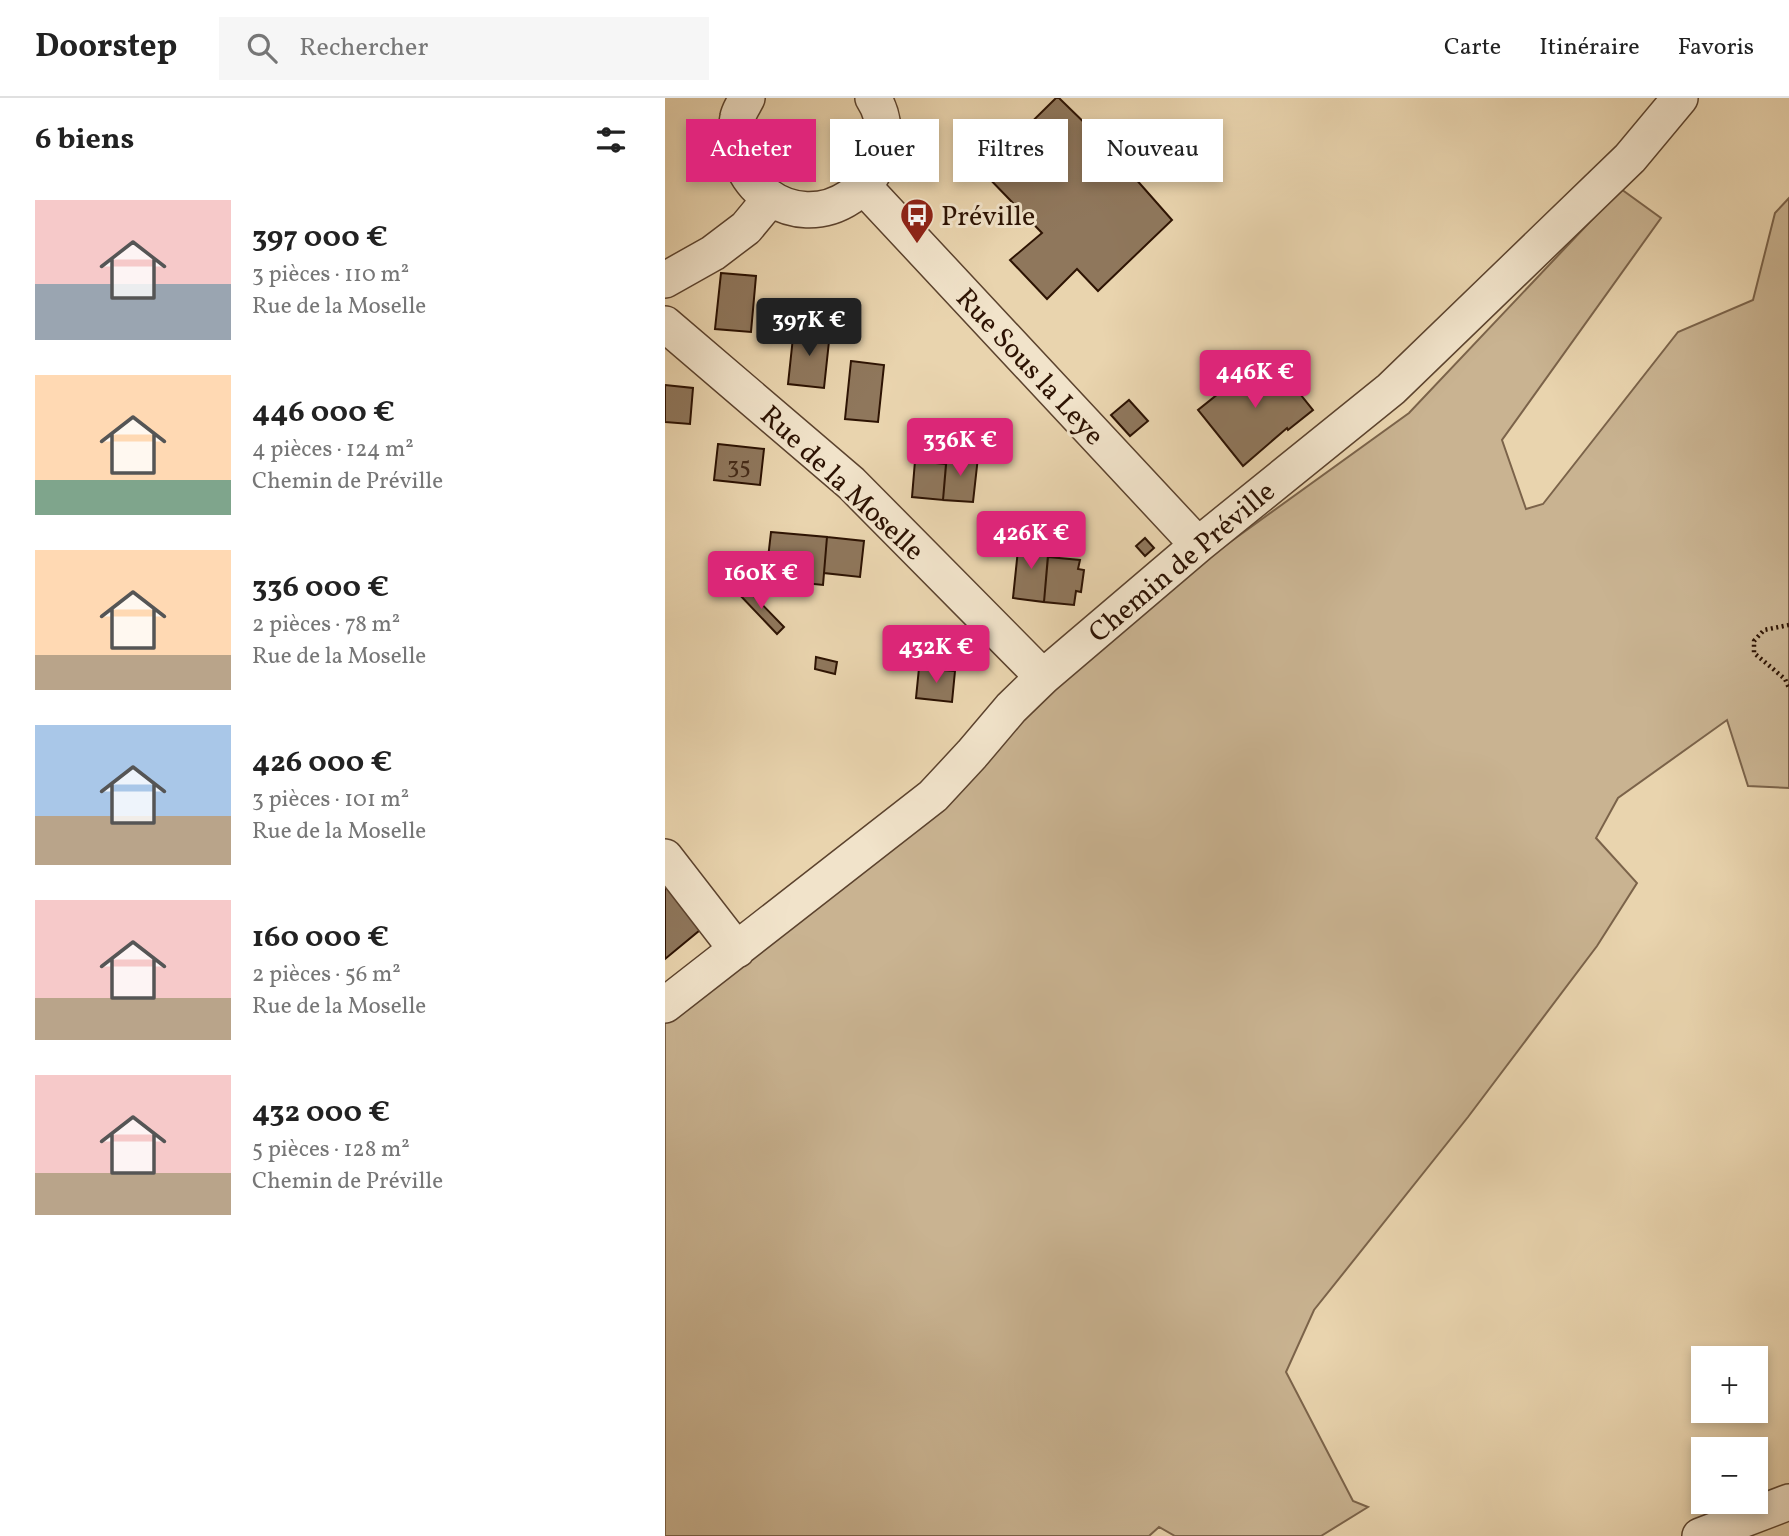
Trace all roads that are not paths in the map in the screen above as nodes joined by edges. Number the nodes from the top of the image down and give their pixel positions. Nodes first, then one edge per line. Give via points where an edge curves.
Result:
1 (747, 98) edge
2 (873, 98) edge
3 (1680, 98) edge
4 (864, 187) junction
5 (770, 199) junction
6 (665, 281) edge
7 (665, 324) edge
8 (1198, 545) junction
9 (1043, 677) junction
10 (665, 857) edge
11 (737, 950) junction
12 (665, 1005) edge
13 (1789, 1502) edge
14 (1700, 1536) edge

1 - 5 street via 738,116 736,148 747,177
2 - 4 street via 884,133 880,162
3 - 8 street, Chemin de Préville via 1630,158 1391,389
4 - 5 street via 836,206 802,211
4 - 8 street, Rue Sous la Leye
5 - 6 street via 746,228
7 - 9 street, Rue de la Moselle via 851,482
8 - 9 street, Chemin de Préville
9 - 11 street, Chemin de Préville via 933,796
10 - 11 street
11 - 12 street, Chemin de Préville
13 - 14 street

